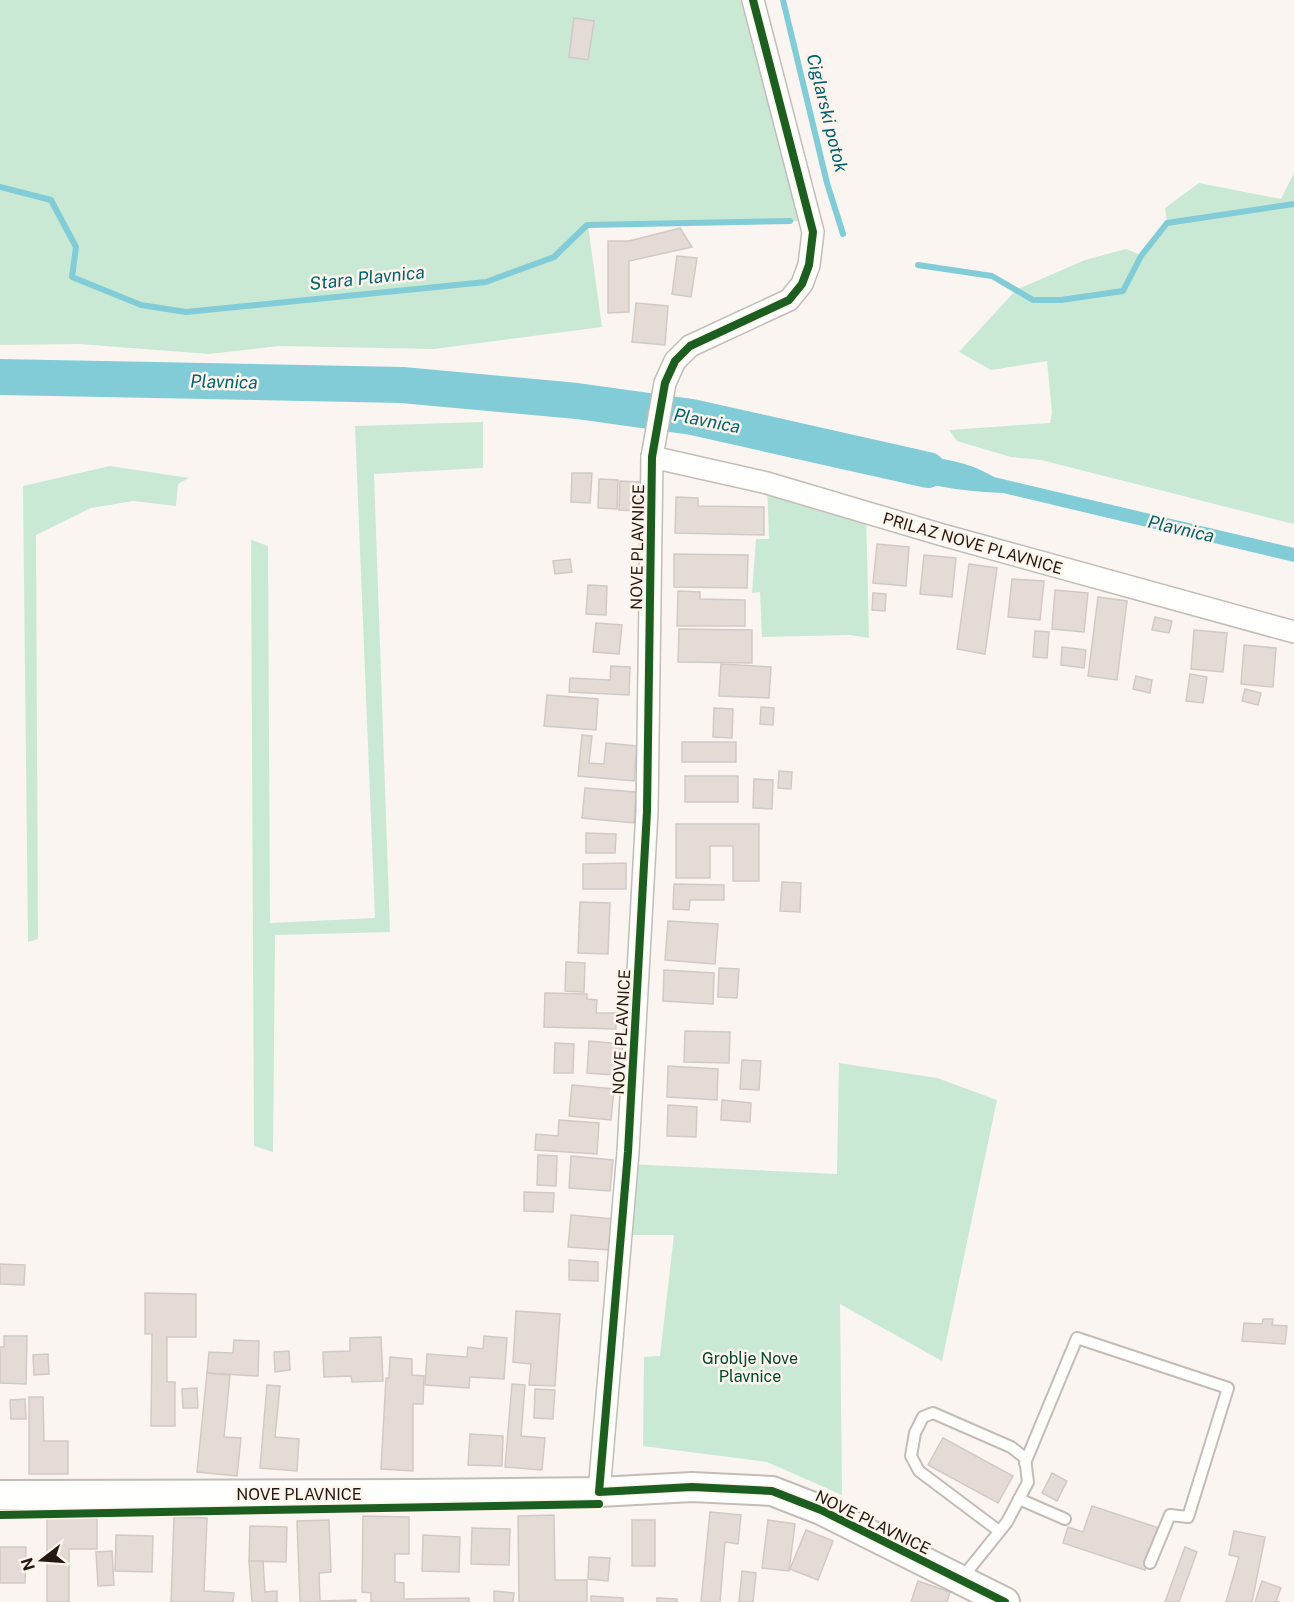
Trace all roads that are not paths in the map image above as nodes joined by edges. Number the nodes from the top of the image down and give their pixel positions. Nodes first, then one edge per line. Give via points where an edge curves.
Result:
1 (753, 0) edge
2 (654, 447) junction
3 (1294, 632) edge
4 (1026, 1463) junction
5 (599, 1492) junction
6 (0, 1495) edge
7 (1019, 1499) junction
8 (1065, 1519) dead end
9 (999, 1531) junction
10 (1150, 1563) dead end
11 (961, 1581) junction
12 (1005, 1602) edge

1 - 2 street, NOVE PLAVNICE via 813,232 809,265 802,284 789,300 690,346 675,361 665,383
2 - 3 street, PRILAZ NOVE PLAVNICE via 939,534
2 - 5 street, NOVE PLAVNICE via 647,811 628,1152
4 - 7 lane via 1028,1482
4 - 9 lane via 1011,1447 933,1413 923,1417 915,1433 911,1456 919,1471
4 - 10 lane via 1077,1338 1228,1388 1188,1517 1170,1515
5 - 6 street, NOVE PLAVNICE
5 - 11 street, NOVE PLAVNICE via 692,1487 772,1491 820,1510
7 - 8 lane
7 - 9 lane
9 - 11 lane
11 - 12 street, NOVE PLAVNICE

